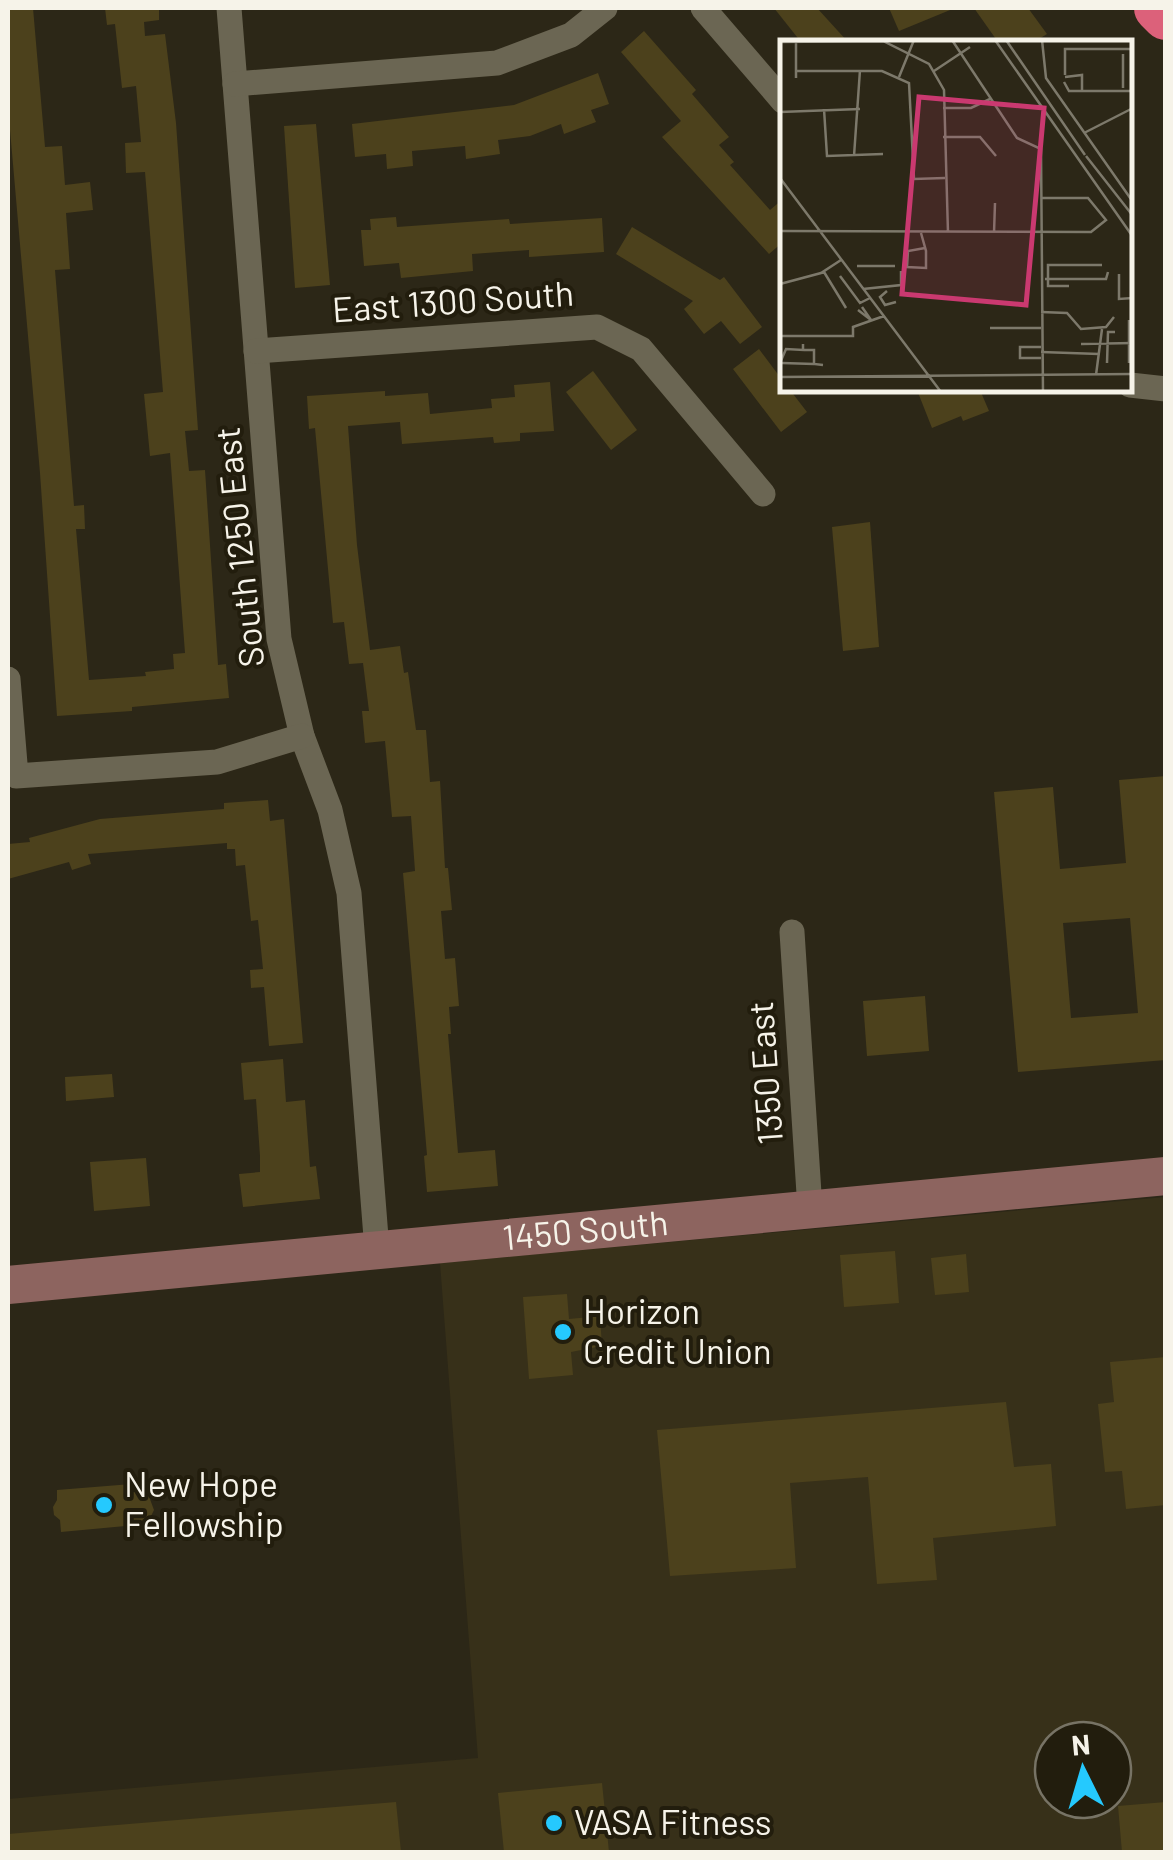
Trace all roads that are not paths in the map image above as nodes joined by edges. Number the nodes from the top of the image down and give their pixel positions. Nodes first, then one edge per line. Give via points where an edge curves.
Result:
1 (229, 8) edge
2 (605, 8) edge
3 (703, 8) edge
4 (1158, 8) edge
5 (1166, 16) edge
6 (235, 84) junction
7 (780, 98) edge
8 (256, 351) junction
9 (1133, 385) edge
10 (1166, 389) edge
11 (763, 494) dead end
12 (8, 679) edge
13 (302, 736) junction
14 (792, 932) dead end
15 (1166, 1176) edge
16 (810, 1209) junction
17 (377, 1250) junction
18 (8, 1285) edge

1 - 6 street, South 1250 East
2 - 6 street via 571,35 497,63
3 - 7 street
4 - 5 highway
6 - 8 street, South 1250 East
8 - 11 street, East 1300 South via 597,328 641,349
8 - 13 street, South 1250 East via 279,639
9 - 10 street
12 - 13 street via 16,776 217,762
13 - 17 street, South 1250 East via 330,810 350,894
14 - 16 street, 1350 East
15 - 16 street, 1450 South
16 - 17 street, 1450 South
17 - 18 street, 1450 South

